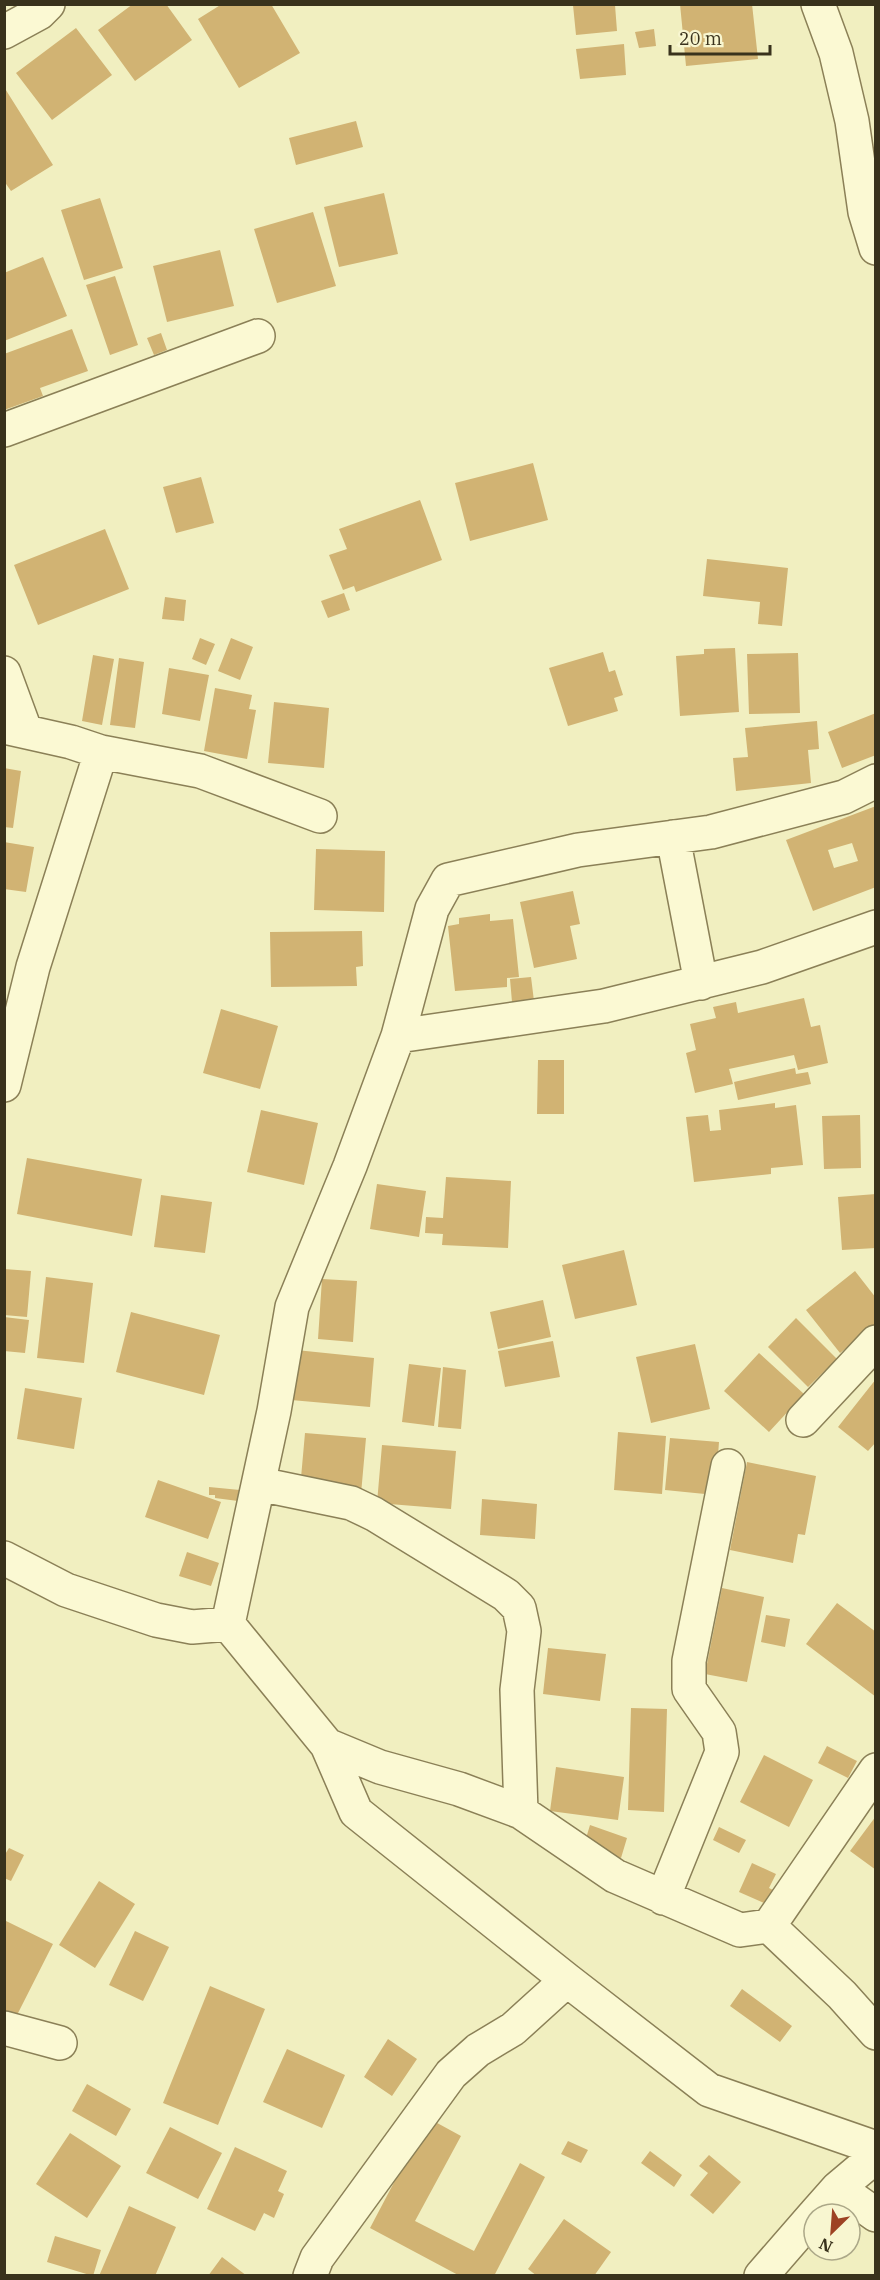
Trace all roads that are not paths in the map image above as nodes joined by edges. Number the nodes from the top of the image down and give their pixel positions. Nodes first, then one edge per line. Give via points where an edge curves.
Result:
1 (48, 4) edge
2 (818, 4) edge
3 (4, 32) edge
4 (870, 213) edge
5 (876, 248) edge
6 (258, 336) dead end
7 (4, 430) edge
8 (4, 673) edge
9 (15, 729) edge
10 (101, 752) junction
11 (876, 781) edge
12 (320, 816) dead end
13 (673, 837) junction
14 (876, 927) edge
15 (701, 983) junction
16 (398, 1036) junction
17 (4, 1085) edge
18 (876, 1342) edge
19 (803, 1420) dead end
20 (728, 1466) dead end
21 (258, 1484) junction
22 (4, 1558) edge
23 (228, 1624) junction
24 (327, 1745) junction
25 (876, 1770) edge
26 (521, 1812) junction
27 (663, 1898) junction
28 (769, 1926) junction
29 (567, 1980) junction
30 (4, 2028) edge
31 (876, 2033) edge
32 (60, 2043) dead end
33 (876, 2148) edge
34 (876, 2156) edge
35 (838, 2188) junction
36 (826, 2202) edge
37 (876, 2215) edge
38 (802, 2229) edge
39 (310, 2276) edge
40 (761, 2276) edge

1 - 3 street
2 - 4 street via 836,53
4 - 5 street
6 - 7 street
8 - 9 street
9 - 10 street
10 - 12 street via 200,771
10 - 17 street via 33,967
11 - 13 street via 844,797 711,832
13 - 15 street
13 - 16 street via 579,850 448,880 432,909
14 - 15 street via 762,967
15 - 16 street via 604,1006
16 - 21 street via 292,1307
18 - 19 street
20 - 27 street via 689,1661 689,1689 719,1732 722,1752
21 - 23 street
21 - 26 street via 359,1506 506,1595 519,1608 524,1631 517,1690
22 - 23 street via 66,1590 156,1620 192,1627
23 - 24 street
24 - 26 street via 380,1767 459,1789
24 - 29 street via 356,1812
25 - 28 street
26 - 27 street via 615,1876
27 - 28 street via 740,1930
28 - 31 street
29 - 33 street via 709,2090
29 - 39 street via 513,2029 478,2050 451,2074 317,2258
30 - 32 street
34 - 35 street
35 - 36 street
35 - 37 street
38 - 40 street

